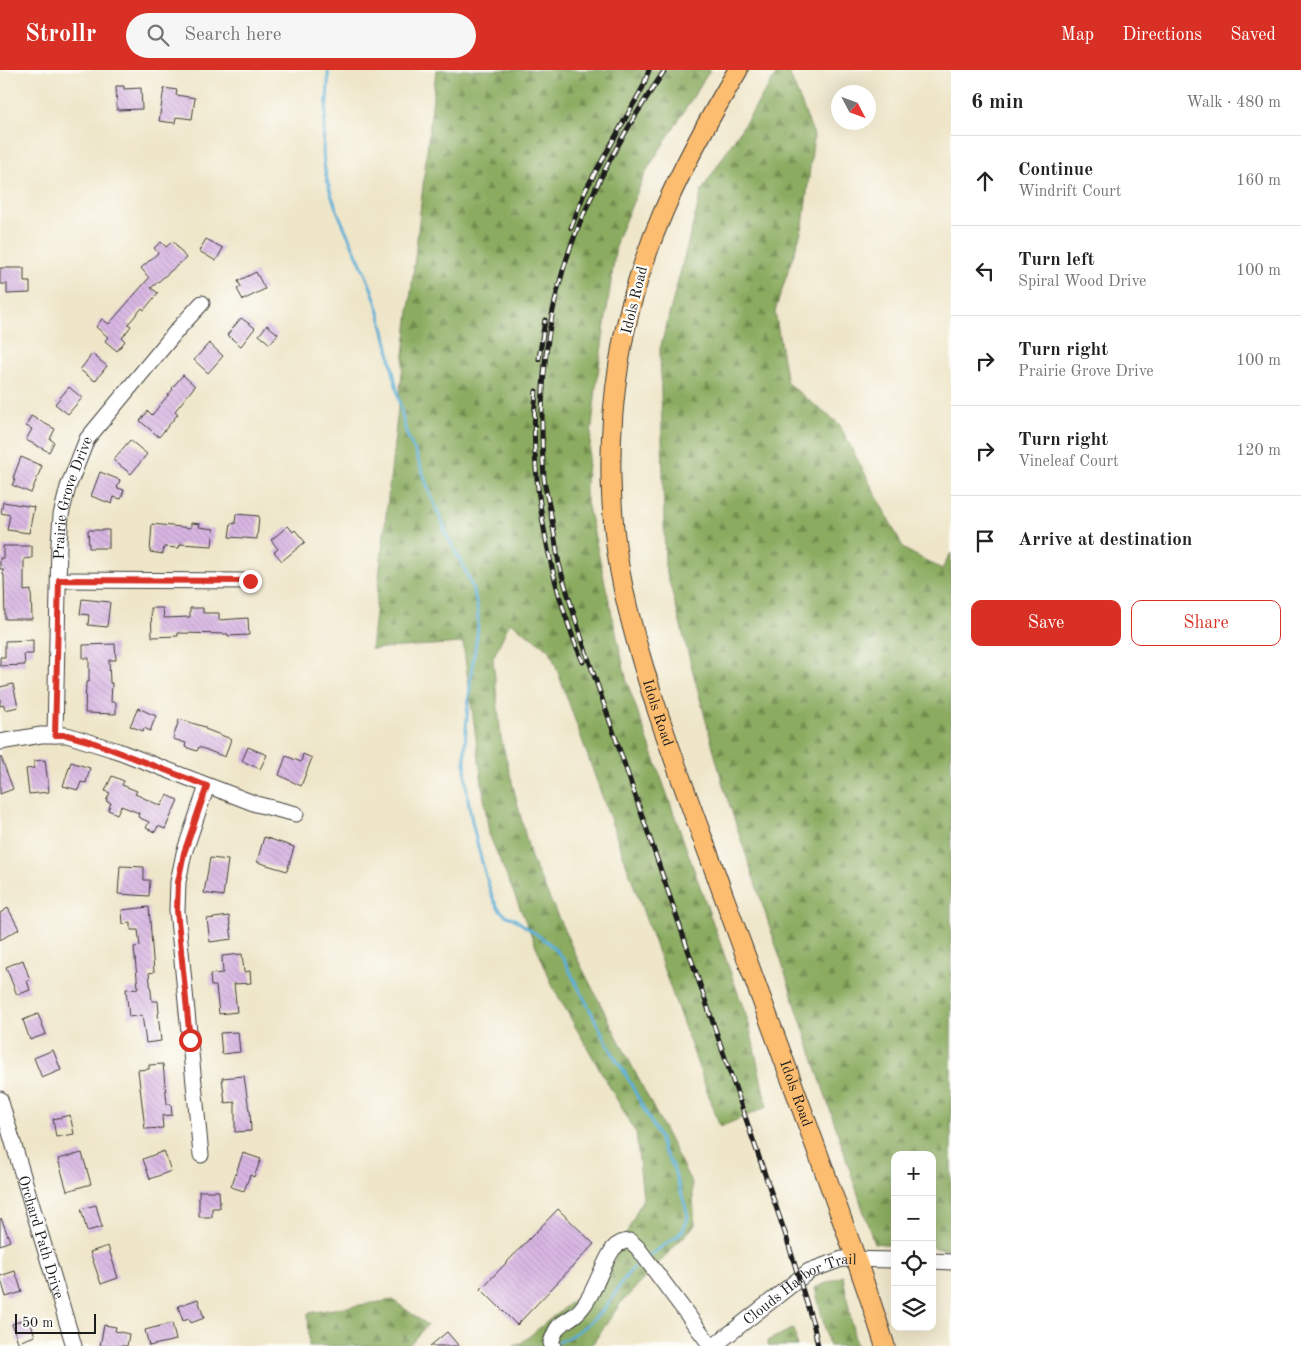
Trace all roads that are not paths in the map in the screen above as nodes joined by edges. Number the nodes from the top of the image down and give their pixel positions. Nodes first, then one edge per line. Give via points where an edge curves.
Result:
1 (738, 70) edge
2 (202, 304) dead end
3 (59, 580) junction
4 (250, 581) dead end
5 (55, 735) junction
6 (0, 742) edge
7 (207, 786) junction
8 (296, 814) dead end
9 (0, 1098) edge
10 (201, 1155) dead end
11 (856, 1259) junction
12 (891, 1260) edge
13 (936, 1261) edge
14 (951, 1262) edge
15 (74, 1346) edge
16 (552, 1346) edge
17 (713, 1346) edge
18 (885, 1346) edge

1 - 11 main road, Idols Road via 686,161 662,212 632,302 619,362 614,415 611,465 614,524 623,589 663,729
2 - 3 street, Prairie Grove Drive via 88,439 68,487 61,515
3 - 4 street
3 - 5 street, Prairie Grove Drive
5 - 6 street
5 - 7 street via 92,742
7 - 8 street
7 - 10 street via 184,853 177,910
9 - 15 street, Orchard Path Drive
11 - 12 street, Clouds Harbor Trail
11 - 17 street, Clouds Harbor Trail via 842,1259 809,1272
11 - 18 main road, Idols Road
13 - 14 street
16 - 17 street via 560,1324 577,1313 614,1247 630,1241

